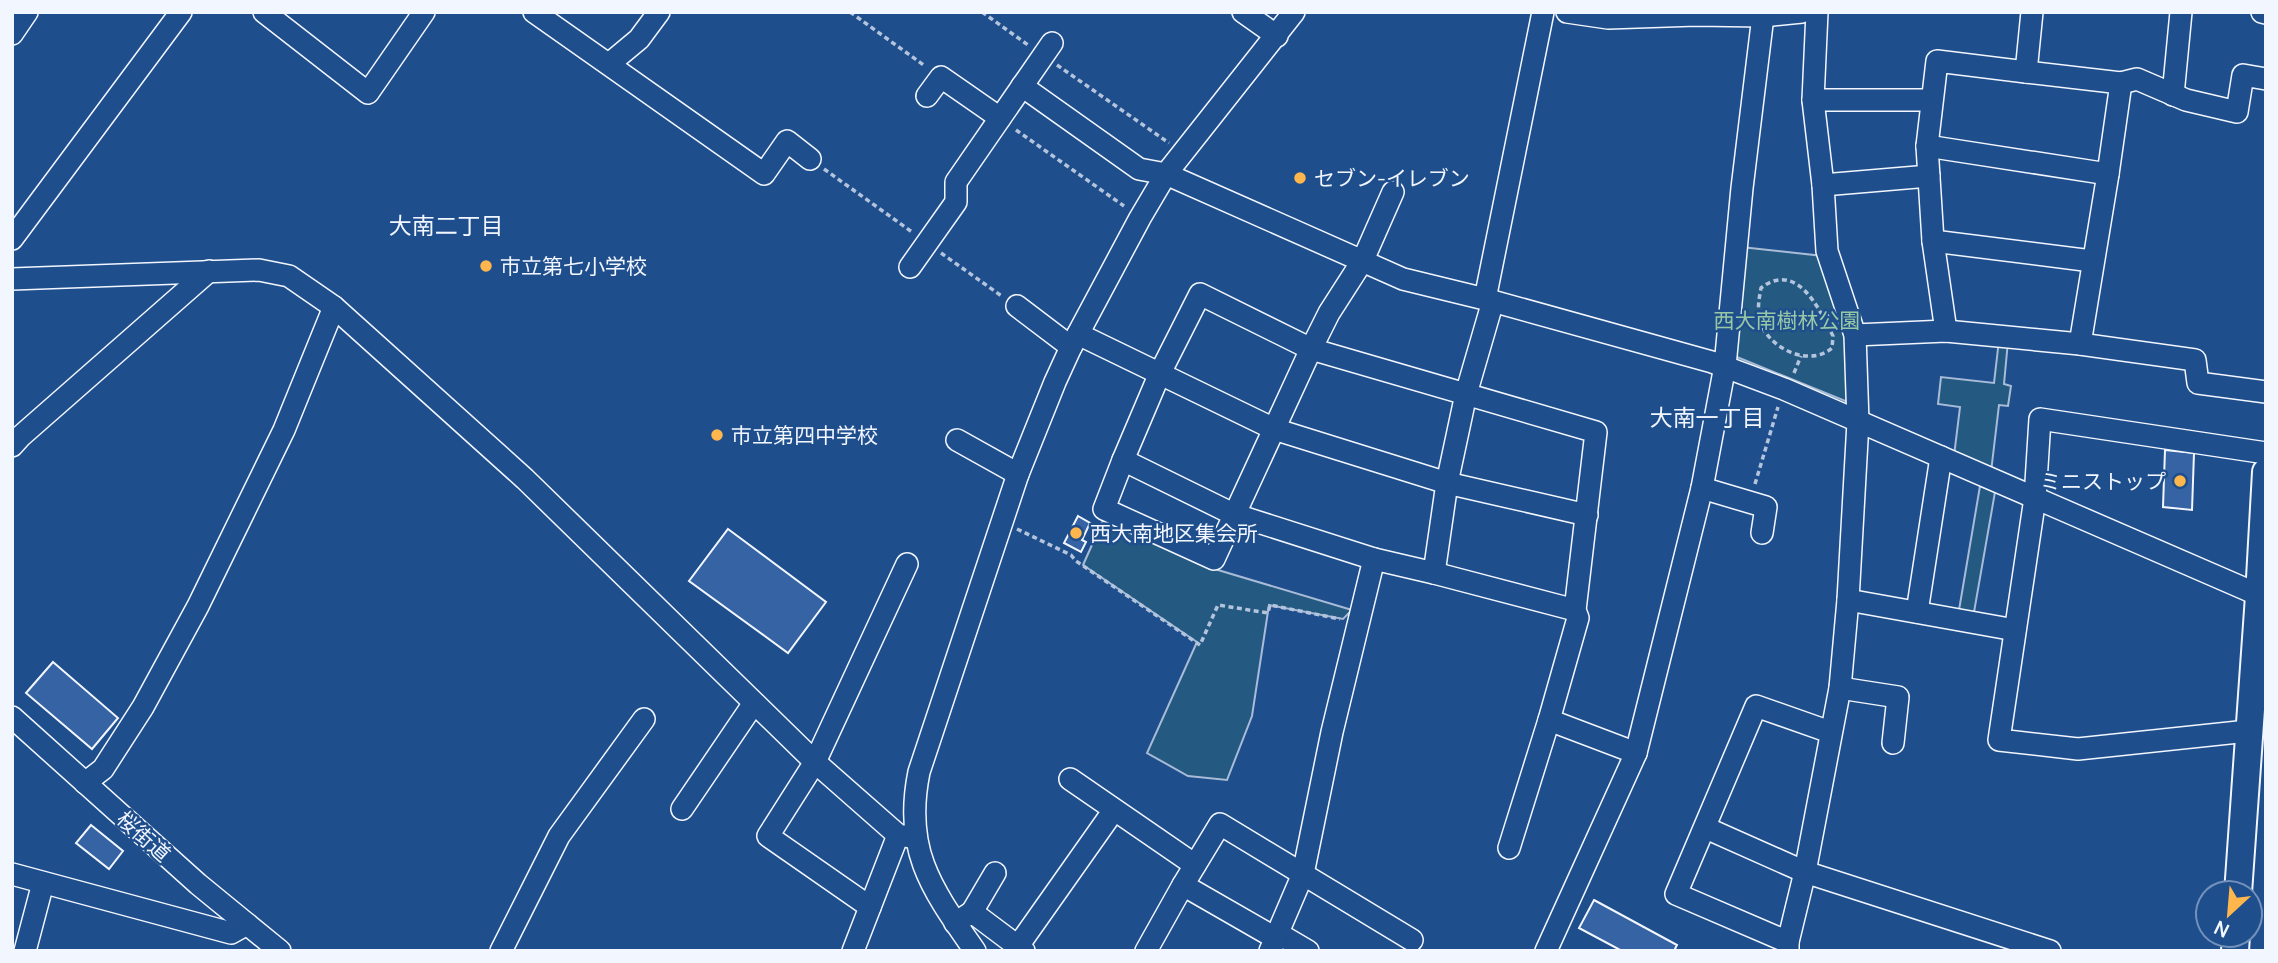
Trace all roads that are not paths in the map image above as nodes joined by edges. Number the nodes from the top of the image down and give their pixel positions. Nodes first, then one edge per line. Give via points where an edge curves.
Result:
1 (27, 12) edge
2 (181, 12) edge
3 (424, 12) edge
4 (534, 12) edge
5 (659, 12) edge
6 (1242, 12) edge
7 (1294, 12) edge
8 (1543, 12) edge
9 (1567, 12) edge
10 (1802, 12) edge
11 (1817, 12) edge
12 (2032, 12) edge
13 (2180, 12) edge
14 (271, 14) edge
15 (1696, 14) edge
16 (1763, 16) junction
17 (12, 34) edge
18 (1277, 36) junction
19 (1048, 50) road end
20 (609, 64) junction
21 (2026, 72) junction
22 (2266, 79) edge
23 (2121, 83) junction
24 (1022, 86) junction
25 (2173, 95) junction
26 (928, 96) dead end
27 (1813, 100) junction
28 (1932, 100) junction
29 (1000, 118) junction
30 (1927, 146) junction
31 (810, 159) dead end
32 (1166, 174) junction
33 (2108, 174) junction
34 (1929, 176) junction
35 (1823, 185) junction
36 (1393, 192) dead end
37 (12, 239) edge
38 (1933, 241) junction
39 (1363, 260) junction
40 (2092, 261) junction
41 (910, 267) dead end
42 (209, 271) junction
43 (12, 279) edge
44 (1489, 300) junction
45 (1017, 306) dead end
46 (334, 307) junction
47 (1946, 331) junction
48 (1855, 335) junction
49 (1075, 340) junction
50 (2080, 344) junction
51 (1311, 349) junction
52 (1725, 366) junction
53 (1160, 373) junction
54 (2266, 392) edge
55 (1466, 394) junction
56 (1858, 422) junction
57 (1274, 429) junction
58 (957, 440) dead end
59 (12, 446) edge
60 (2266, 453) edge
61 (1941, 457) junction
62 (1123, 460) junction
63 (2266, 472) edge
64 (1018, 474) junction
65 (1447, 483) junction
66 (1702, 488) junction
67 (2035, 498) junction
68 (1233, 514) junction
69 (1587, 515) junction
70 (1762, 533) dead end
71 (1374, 559) junction
72 (907, 564) dead end
73 (1434, 573) junction
74 (2263, 597) edge
75 (1848, 600) junction
76 (1575, 610) junction
77 (1917, 612) junction
78 (2015, 630) junction
79 (1840, 688) junction
80 (754, 703) junction
81 (12, 717) edge
82 (644, 719) dead end
83 (1549, 720) junction
84 (2248, 731) junction
85 (1830, 732) junction
86 (1893, 743) dead end
87 (1636, 753) junction
88 (815, 762) junction
89 (1070, 779) dead end
90 (85, 783) junction
91 (682, 809) dead end
92 (1114, 810) junction
93 (1706, 828) junction
94 (907, 837) junction
95 (1509, 848) dead end
96 (1195, 865) junction
97 (1805, 872) junction
98 (995, 873) dead end
99 (12, 874) edge
100 (1303, 874) junction
101 (2239, 879) edge
102 (43, 883) junction
103 (1183, 885) junction
104 (870, 907) junction
105 (964, 917) junction
106 (247, 925) junction
107 (1412, 940) dead end
108 (1275, 941) edge
109 (1788, 947) edge
110 (1021, 948) edge
111 (2036, 949) edge
112 (25, 951) edge
113 (280, 951) edge
114 (500, 951) edge
115 (853, 951) edge
116 (975, 951) edge
117 (1146, 951) edge
118 (1308, 951) edge
119 (1546, 951) edge

1 - 17 street
2 - 37 street
3 - 14 street via 368,93
4 - 20 street
5 - 20 street via 639,39
6 - 18 street
7 - 18 street
8 - 44 street
9 - 15 street via 1608,18
10 - 16 street
11 - 27 street
12 - 21 street
13 - 25 street
15 - 16 street
16 - 52 street
18 - 32 street
19 - 24 street
20 - 31 street via 764,174 787,141
21 - 23 street
21 - 28 street via 1937,61
22 - 25 street via 2243,75 2237,112
23 - 25 street via 2137,79
23 - 33 street
24 - 29 street
24 - 32 street via 1139,169
26 - 29 street via 941,77
27 - 28 street
27 - 35 street
28 - 30 street
29 - 41 street via 956,182 956,202
30 - 33 street
30 - 34 street
32 - 39 street
32 - 49 street
33 - 40 street
34 - 35 street
34 - 38 street
35 - 48 street via 1827,251
36 - 39 street
38 - 40 street
38 - 47 street
39 - 44 street via 1403,278
39 - 51 street
40 - 50 street
42 - 43 street
42 - 46 street via 259,270 289,276
42 - 59 street
44 - 52 street
44 - 55 street
45 - 49 street
46 - 80 street via 525,479
46 - 90 street via 284,429 198,606 103,769
47 - 48 street
47 - 50 street
48 - 56 street
49 - 53 street
49 - 64 street
50 - 54 street via 2195,360 2198,383
51 - 53 street via 1200,294
51 - 55 street
51 - 57 street
52 - 56 street
52 - 66 street
53 - 57 street
53 - 62 street
55 - 65 street
55 - 69 street via 1595,432
56 - 61 street
56 - 75 street
57 - 65 street
57 - 68 street
58 - 64 street
60 - 67 street via 2040,419
61 - 67 street
61 - 77 street
62 - 68 street
62 - 68 street via 1104,509 1214,559
63 - 74 main road
64 - 94 street via 919,772
65 - 69 street
65 - 73 street
66 - 70 street via 1766,508
66 - 87 street
67 - 74 street
67 - 78 street
68 - 71 street
69 - 76 street
71 - 73 street
71 - 100 street
72 - 88 street
73 - 76 street
74 - 84 main road
75 - 77 street
75 - 79 street
76 - 83 street via 1578,618
77 - 78 street
78 - 84 street via 1999,740 2078,749
79 - 85 street
79 - 86 street via 1898,697
80 - 88 street
80 - 91 street
81 - 90 street, 桜街道
82 - 114 street via 559,836
83 - 87 street
83 - 95 street
84 - 101 main road
85 - 93 street via 1756,706
85 - 97 street
87 - 119 street
88 - 94 street
88 - 104 street via 768,836
89 - 92 street
90 - 106 street, 桜街道
92 - 96 street
92 - 110 street
93 - 97 street
93 - 109 street via 1676,894
94 - 104 street
94 - 105 street via 930,883
96 - 100 street via 1220,824
96 - 103 street
97 - 109 street
97 - 111 street
98 - 105 street
99 - 102 street
100 - 107 street
100 - 108 street
102 - 106 street via 231,933
102 - 112 street
103 - 108 street
103 - 117 street
104 - 115 street
105 - 110 street
105 - 116 street
106 - 113 street, 桜街道
108 - 118 street

